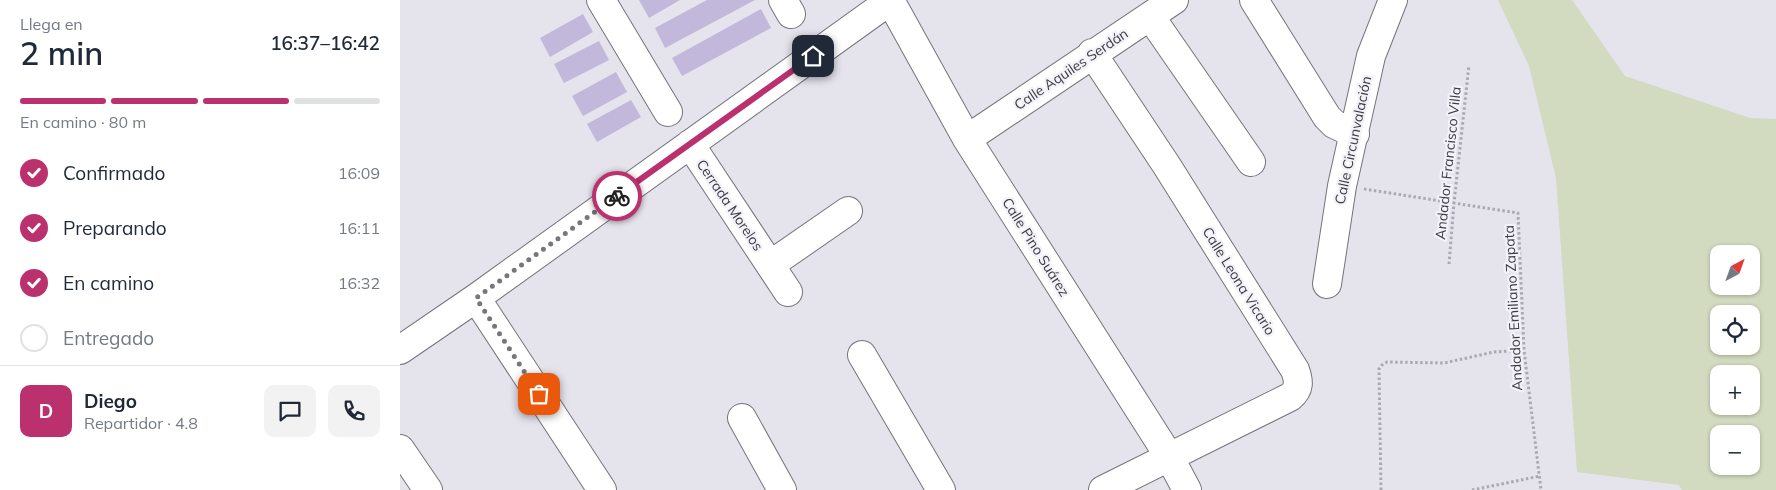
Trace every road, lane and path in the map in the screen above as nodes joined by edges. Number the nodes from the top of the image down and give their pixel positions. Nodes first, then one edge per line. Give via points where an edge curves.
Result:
1 (601, 0) edge
2 (890, 0) edge
3 (1174, 0) edge
4 (1254, 0) edge
5 (1393, 0) edge
6 (1150, 16) junction
7 (1092, 54) junction
8 (1469, 64) dead end
9 (668, 112) dead end
10 (1354, 134) junction
11 (967, 139) junction
12 (690, 144) junction
13 (1251, 162) dead end
14 (1342, 186) junction
15 (1454, 202) junction
16 (848, 211) dead end
17 (1449, 264) dead end
18 (770, 265) junction
19 (1327, 284) dead end
20 (788, 292) dead end
21 (476, 298) junction
22 (400, 350) edge
23 (1524, 350) junction
24 (862, 355) dead end
25 (742, 418) dead end
26 (400, 449) edge
27 (1170, 458) junction
28 (1540, 476) junction
29 (428, 490) edge
30 (602, 490) edge
31 (782, 490) edge
32 (940, 490) edge
33 (1103, 490) edge
34 (1187, 490) edge
35 (1381, 490) edge
36 (1472, 490) edge
37 (1541, 490) edge

1 - 9 street
2 - 11 street, Calle Pino Suárez
2 - 12 street
3 - 6 street, Calle Aquiles Serdán
4 - 10 street via 1326,117
5 - 10 street, Calle Circunvalación via 1371,56
6 - 7 street, Calle Aquiles Serdán
6 - 13 street
7 - 11 street, Calle Aquiles Serdán
7 - 27 street, Calle Leona Vicario via 1167,166 1298,379 1295,393 1290,397
8 - 15 path, Andador Francisco Villa
10 - 14 street, Calle Circunvalación
11 - 27 street, Calle Pino Suárez
12 - 18 street, Cerrada Morelos
12 - 21 street
14 - 15 path
14 - 19 street, Calle Circunvalación
15 - 17 path, Andador Francisco Villa
15 - 23 path, Andador Emiliano Zapata via 1518,213
16 - 18 street, Cerrada Morelos
18 - 20 street, Cerrada Morelos
21 - 22 street
21 - 30 street
23 - 28 path, Andador Emiliano Zapata
23 - 35 path via 1494,352 1444,363 1382,364 1379,369
24 - 32 street
25 - 31 street
26 - 29 street
27 - 33 street
27 - 34 street, Calle Pino Suárez
28 - 36 path
28 - 37 path, Andador Emiliano Zapata

